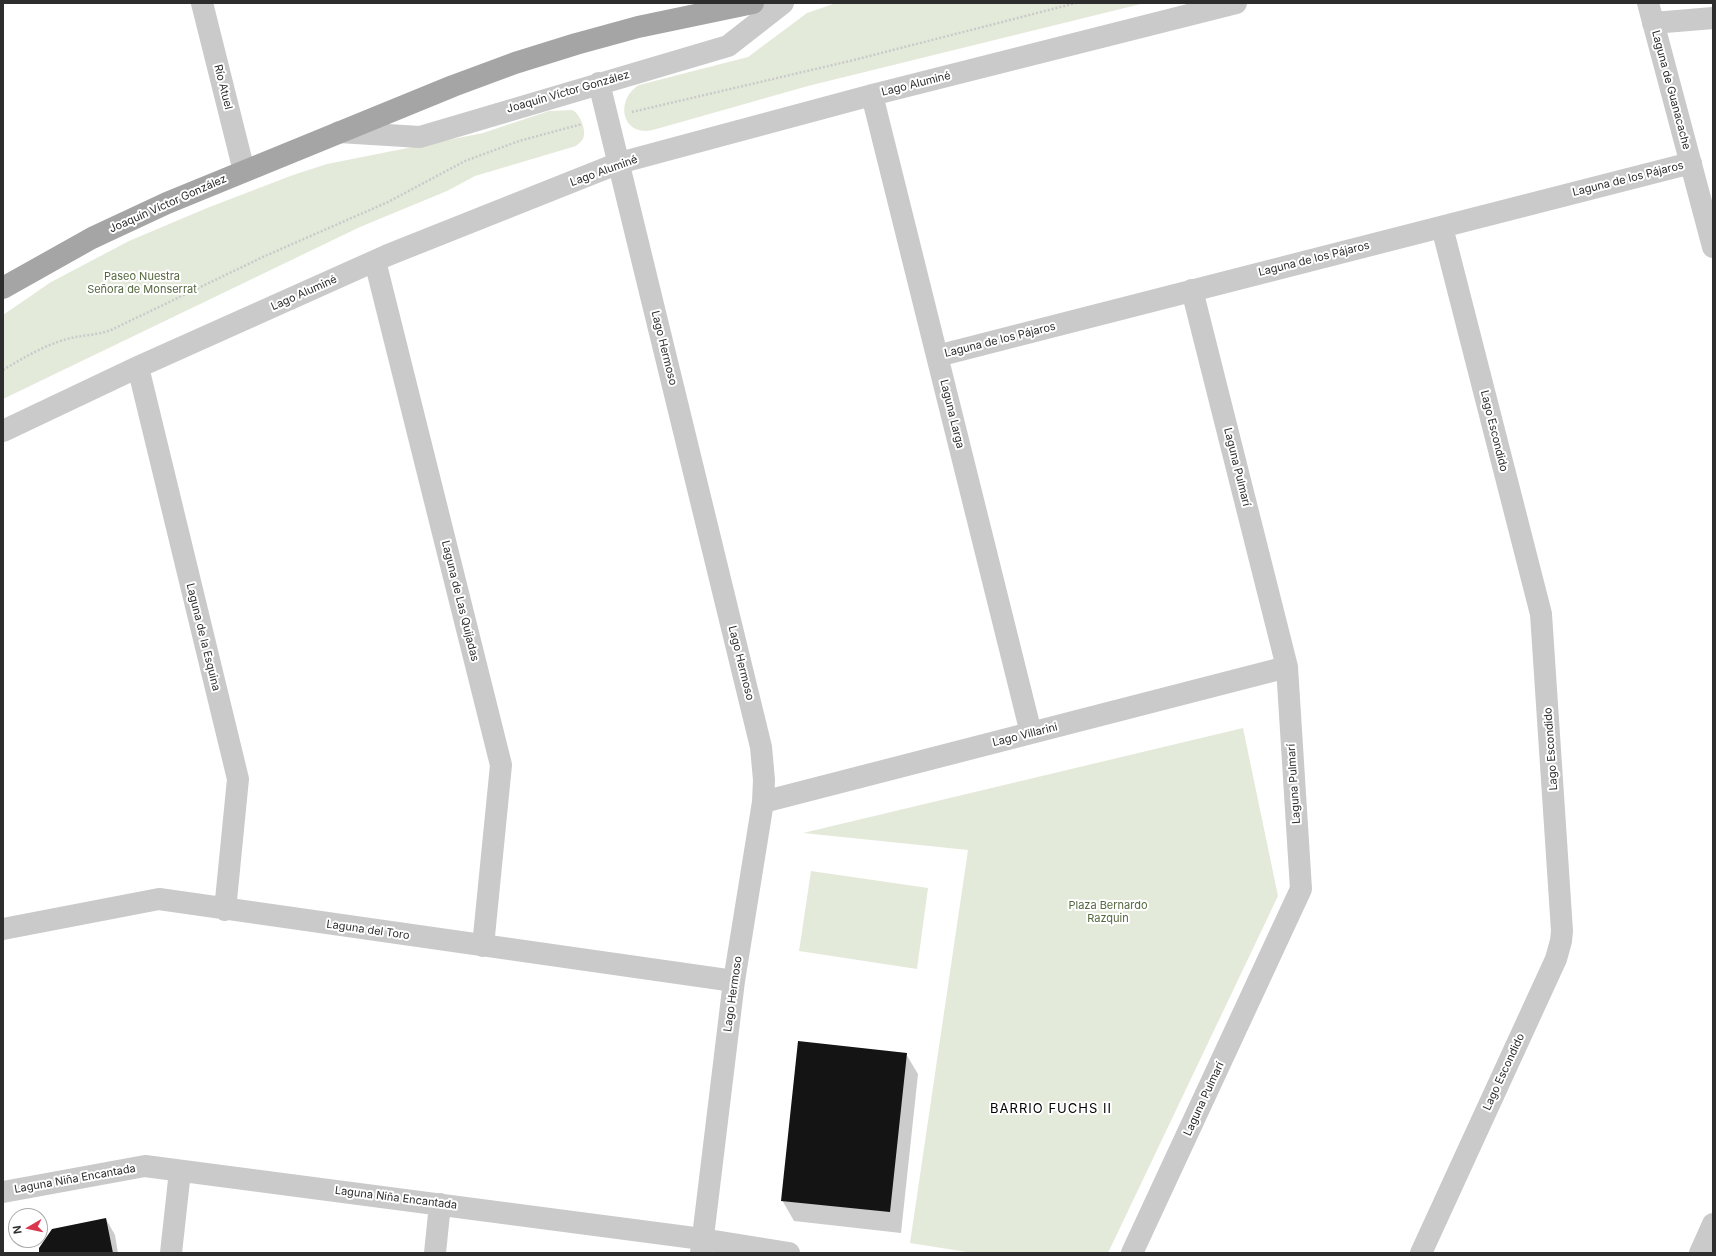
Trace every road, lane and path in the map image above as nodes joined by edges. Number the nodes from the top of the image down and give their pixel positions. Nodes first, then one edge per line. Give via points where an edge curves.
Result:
1 (202, 3) edge
2 (753, 3) edge
3 (783, 3) edge
4 (1076, 3) edge
5 (1236, 3) edge
6 (1651, 13) edge
7 (1713, 18) edge
8 (599, 83) junction
9 (872, 95) junction
10 (608, 118) junction
11 (339, 132) junction
12 (619, 163) junction
13 (1691, 163) junction
14 (244, 171) junction
15 (1442, 226) junction
16 (1713, 247) edge
17 (375, 261) junction
18 (4, 281) edge
19 (1192, 290) junction
20 (937, 356) junction
21 (138, 367) junction
22 (3, 370) edge
23 (3, 431) edge
24 (1287, 667) junction
25 (1032, 733) junction
26 (763, 802) junction
27 (225, 910) junction
28 (3, 929) edge
29 (483, 946) junction
30 (734, 981) junction
31 (180, 1171) junction
32 (3, 1192) edge
33 (440, 1204) junction
34 (1713, 1224) edge
35 (702, 1246) edge
36 (171, 1253) edge
37 (436, 1253) edge
38 (789, 1253) edge
39 (1132, 1253) edge
40 (1420, 1253) edge
41 (1700, 1253) edge

1 - 14 street, Río Atuel
2 - 11 main road, Joaquín Víctor González via 638,27 569,46 453,86
3 - 8 street, Joaquín Víctor González via 728,46
4 - 10 path via 854,60
5 - 9 street, Lago Aluminé
6 - 7 street
6 - 13 street, Laguna de Guanacache
8 - 10 street, Lago Hermoso
8 - 11 street, Joaquín Víctor González via 420,137
9 - 12 street, Lago Aluminé
9 - 20 street, Laguna Larga
10 - 12 street, Lago Hermoso
10 - 22 path via 491,150 388,202 265,256 111,330 46,345
11 - 14 main road, Joaquín Víctor González
12 - 17 street, Lago Aluminé
12 - 26 street, Lago Hermoso via 761,747
13 - 15 street, Laguna de los Pájaros
13 - 16 street, Laguna de Guanacache
14 - 18 main road, Joaquín Víctor González via 167,203
15 - 19 street, Laguna de los Pájaros
15 - 40 street, Lago Escondido via 1541,614 1562,941
17 - 21 street, Lago Aluminé
17 - 29 street, Laguna de Las Quijadas via 500,765
19 - 20 street, Laguna de los Pájaros
19 - 24 street, Laguna Pulmarí
20 - 25 street, Laguna Larga
21 - 23 street, Lago Aluminé
21 - 27 street, Laguna de la Esquina via 238,778
24 - 25 street, Lago Villarini
24 - 39 street, Laguna Pulmarí via 1301,889
25 - 26 street, Lago Villarini
26 - 30 street, Lago Hermoso
27 - 28 street, Laguna del Toro via 159,899
27 - 29 street, Laguna del Toro
29 - 30 street, Laguna del Toro
30 - 35 street, Lago Hermoso
31 - 32 street, Laguna Niña Encantada via 145,1166
31 - 33 street, Laguna Niña Encantada
31 - 36 street
33 - 35 street, Laguna Niña Encantada
33 - 37 street
34 - 41 street
35 - 38 street, Laguna Niña Encantada

